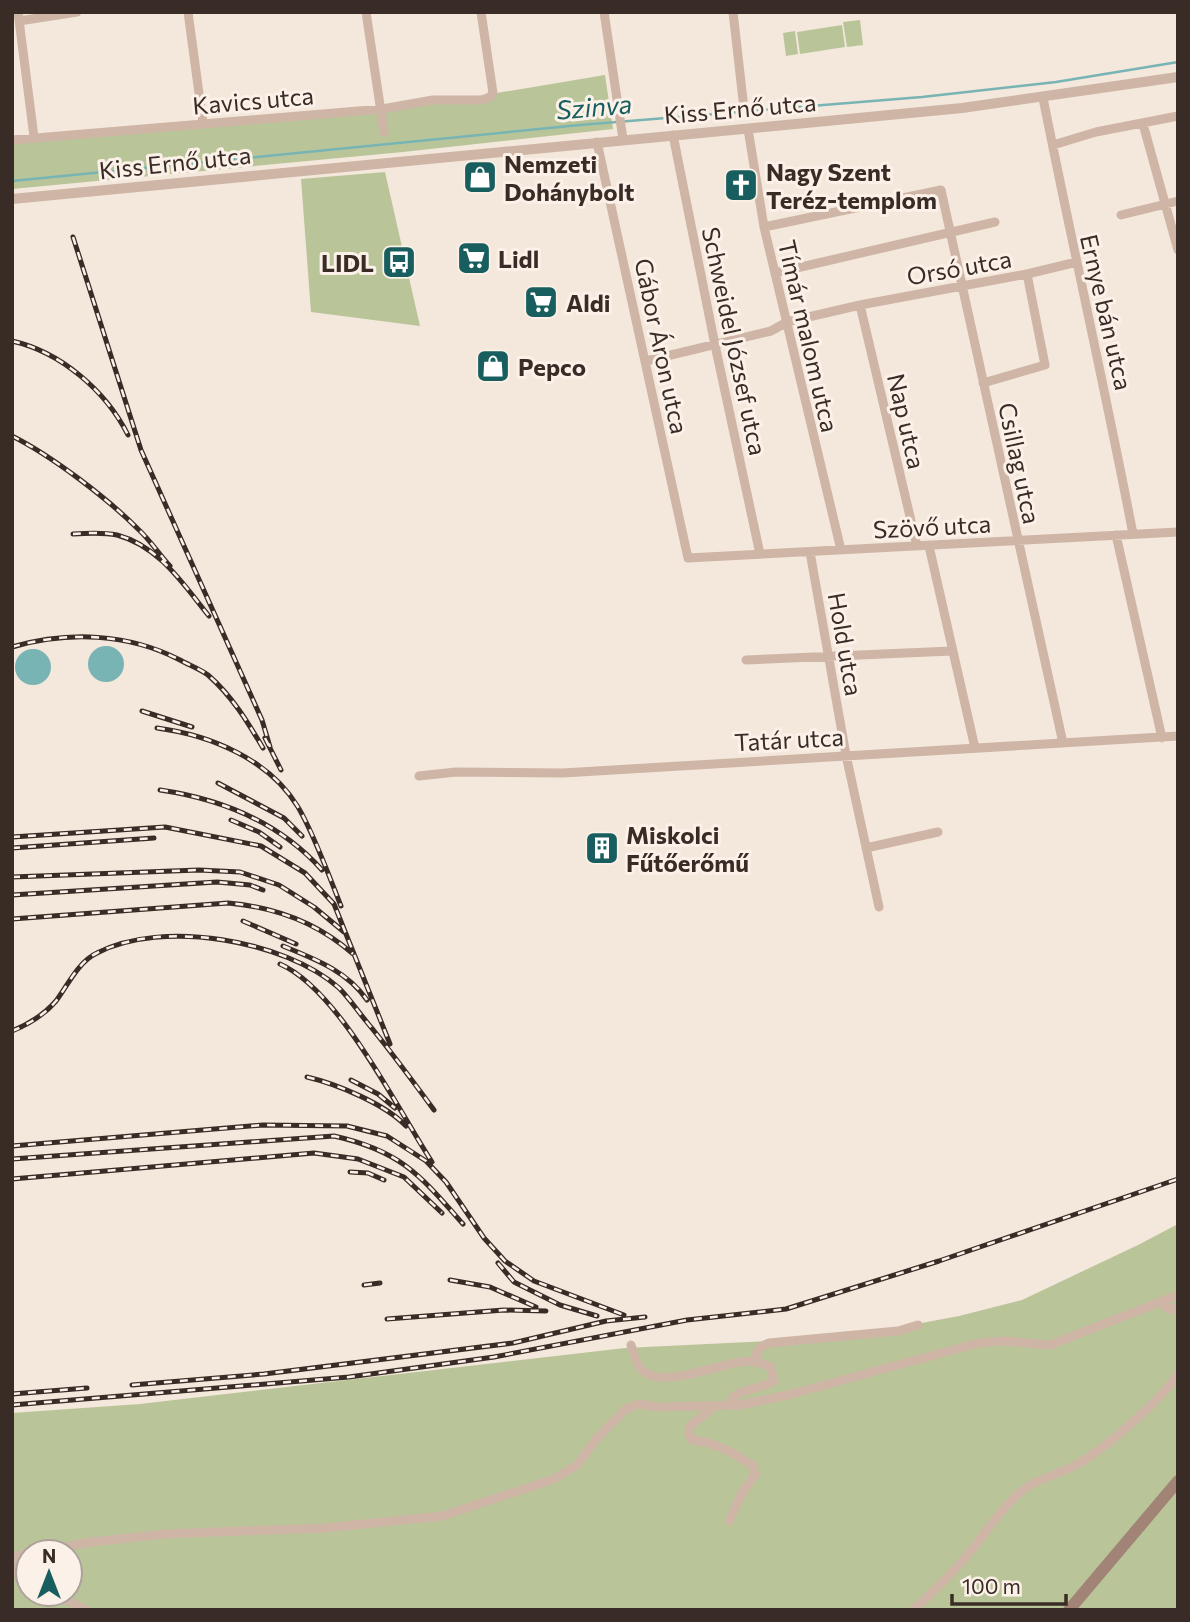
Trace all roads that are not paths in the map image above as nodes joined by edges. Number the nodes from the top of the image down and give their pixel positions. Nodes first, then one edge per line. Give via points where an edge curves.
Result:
1 (77, 12) edge
2 (188, 12) edge
3 (366, 12) edge
4 (481, 12) edge
5 (604, 12) edge
6 (733, 12) edge
7 (18, 16) edge
8 (1178, 77) edge
9 (1043, 98) junction
10 (743, 100) dead end
11 (382, 109) junction
12 (1178, 116) edge
13 (202, 124) junction
14 (1143, 124) junction
15 (748, 129) junction
16 (384, 132) dead end
17 (622, 134) junction
18 (673, 135) junction
19 (34, 137) junction
20 (12, 140) edge
21 (597, 142) junction
22 (1053, 145) junction
23 (12, 199) edge
24 (1178, 201) edge
25 (1165, 204) junction
26 (1121, 215) dead end
27 (996, 222) dead end
28 (764, 226) junction
29 (951, 234) junction
30 (1178, 250) edge
31 (1076, 261) junction
32 (775, 273) junction
33 (1027, 274) junction
34 (962, 287) junction
35 (860, 305) junction
36 (786, 322) junction
37 (715, 345) junction
38 (646, 361) junction
39 (983, 383) junction
40 (1178, 532) edge
41 (1133, 534) junction
42 (1116, 535) junction
43 (1017, 541) junction
44 (917, 546) junction
45 (929, 546) junction
46 (841, 550) junction
47 (810, 552) junction
48 (760, 554) junction
49 (688, 558) joint
50 (952, 651) junction
51 (829, 657) junction
52 (746, 660) dead end
53 (1178, 736) edge
54 (1162, 737) junction
55 (1063, 743) junction
56 (975, 748) junction
57 (846, 754) junction
58 (419, 776) dead end
59 (938, 832) dead end
60 (866, 848) junction
61 (879, 907) dead end
62 (1178, 1295) edge
63 (1162, 1301) junction
64 (1178, 1308) edge
65 (918, 1325) dead end
66 (631, 1345) dead end
67 (760, 1363) junction
68 (1178, 1374) edge
69 (739, 1405) junction
70 (714, 1407) junction
71 (1178, 1480) edge
72 (729, 1521) dead end
73 (84, 1543) edge
74 (913, 1610) edge
75 (1069, 1610) edge

1 - 7 street
2 - 13 street
3 - 11 street
4 - 11 street, Kavics utca via 490,97
5 - 17 street
6 - 10 street
7 - 19 street
8 - 9 street, Kiss Ernő utca
9 - 15 street, Kiss Ernő utca
9 - 22 street, Ernye bán utca
11 - 13 street, Kavics utca
11 - 16 street
12 - 14 street
13 - 19 street, Kavics utca
14 - 22 street
14 - 25 street
15 - 18 street, Kiss Ernő utca
15 - 28 street, Tímár malom utca
17 - 18 street, Kiss Ernő utca
17 - 21 street, Kiss Ernő utca
18 - 37 street, Schweidel József utca
19 - 20 street, Kavics utca
21 - 23 street, Kiss Ernő utca
21 - 38 street, Gábor Áron utca
22 - 31 street, Ernye bán utca
24 - 25 street
25 - 26 street
25 - 30 street
27 - 29 street
28 - 29 street, Csillag utca via 941,190
28 - 32 street, Tímár malom utca
29 - 32 street
29 - 34 street, Csillag utca
31 - 33 street
31 - 41 street, Ernye bán utca
32 - 36 street, Tímár malom utca
33 - 34 street, Orsó utca
33 - 39 street, Orsó utca via 1045,365
34 - 35 street, Orsó utca
34 - 39 street, Csillag utca
35 - 36 street, Orsó utca
35 - 44 street, Nap utca
36 - 37 street, Orsó utca via 771,331
36 - 46 street, Tímár malom utca
37 - 38 street, Orsó utca
37 - 48 street, Schweidel József utca
38 - 49 street, Gábor Áron utca
39 - 43 street, Csillag utca
40 - 41 street, Szövő utca
41 - 42 street, Szövő utca
42 - 43 street, Szövő utca
42 - 54 street
43 - 45 street, Szövő utca
43 - 55 street, Csillag utca
44 - 45 street, Szövő utca
44 - 46 street, Szövő utca
45 - 50 street
46 - 47 street, Szövő utca
47 - 48 street, Szövő utca
47 - 51 street, Hold utca
48 - 49 street, Szövő utca
50 - 51 street
50 - 56 street
51 - 52 street
51 - 57 street, Hold utca
53 - 54 street, Tatár utca
54 - 55 street, Tatár utca
55 - 56 street, Tatár utca
56 - 57 street, Tatár utca
57 - 58 street, Tatár utca via 563,773
57 - 60 street, Hold utca
59 - 60 street
60 - 61 street, Hold utca
62 - 63 street
63 - 64 street via 1168,1308
63 - 69 street via 1049,1345 978,1343
65 - 67 street via 898,1331 769,1343 756,1352
66 - 67 street via 639,1369 663,1377 747,1361
67 - 69 street via 771,1367 774,1381 740,1391 732,1398
68 - 74 street via 1146,1410 1106,1443 1017,1495 944,1582
69 - 70 street
70 - 72 street via 690,1426 692,1440 742,1458 753,1466 755,1475
70 - 73 street via 639,1404 626,1409 577,1465 554,1479 442,1516
71 - 75 main road

